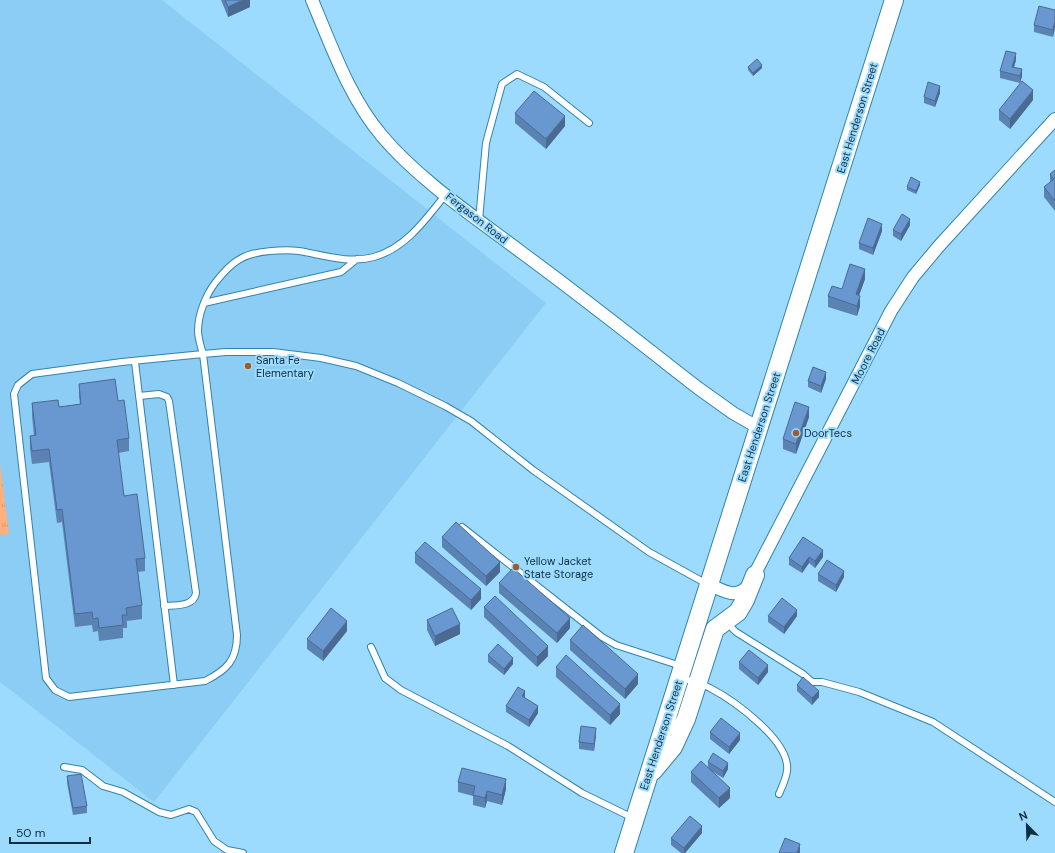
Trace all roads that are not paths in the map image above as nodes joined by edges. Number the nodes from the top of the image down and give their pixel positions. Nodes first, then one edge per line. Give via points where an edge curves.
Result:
1 (312, 0) edge
2 (894, 0) edge
3 (1055, 119) edge
4 (589, 123) dead end
5 (446, 194) junction
6 (478, 220) junction
7 (357, 259) junction
8 (204, 303) junction
9 (203, 354) junction
10 (134, 362) junction
11 (139, 396) junction
12 (759, 428) junction
13 (462, 527) edge
14 (755, 575) junction
15 (708, 584) junction
16 (164, 606) junction
17 (725, 621) junction
18 (372, 647) dead end
19 (681, 672) junction
20 (697, 684) junction
21 (174, 685) junction
22 (64, 767) dead end
23 (647, 778) junction
24 (779, 794) dead end
25 (1055, 802) edge
26 (634, 819) junction
27 (243, 853) edge
28 (624, 853) edge

1 - 5 street, Fergason Road via 341,70 366,116 399,155
2 - 12 main road, East Henderson Street
3 - 14 street, Moore Road via 913,277 891,311
4 - 6 lane via 544,87 517,74 502,84 486,143
5 - 6 street, Fergason Road
5 - 7 lane via 415,231 396,247 374,257
6 - 12 street, Fergason Road via 698,388
7 - 8 lane via 342,272
7 - 8 lane via 296,251 262,252 242,258 223,272
8 - 9 lane via 198,330
9 - 10 lane
9 - 15 lane via 273,352 320,358 356,366 398,383 471,421 533,470 649,552
9 - 21 lane via 237,645 234,656 222,671 205,681
10 - 11 lane
10 - 21 lane via 32,374 18,385 14,394 46,678 55,690 69,697
11 - 16 lane
11 - 16 lane via 159,394 167,397 169,401 196,593 189,603
12 - 15 main road, East Henderson Street
13 - 19 lane via 602,637
14 - 15 street, Moore Road via 743,592 735,594
14 - 17 main road via 738,612
15 - 19 main road, East Henderson Street
16 - 21 lane
17 - 20 main road via 715,629
17 - 25 lane via 736,632 812,682 822,682 859,692 933,722
18 - 26 lane via 385,678 401,690 508,746 589,797
19 - 20 lane
19 - 23 main road, East Henderson Street
20 - 23 main road via 686,719 673,747
20 - 24 lane via 708,687 736,703 776,742 787,770
22 - 27 lane via 82,770 103,786 123,792 159,812 171,815 189,809 196,812 214,842 227,850
23 - 26 main road, East Henderson Street
26 - 28 main road, East Henderson Street

